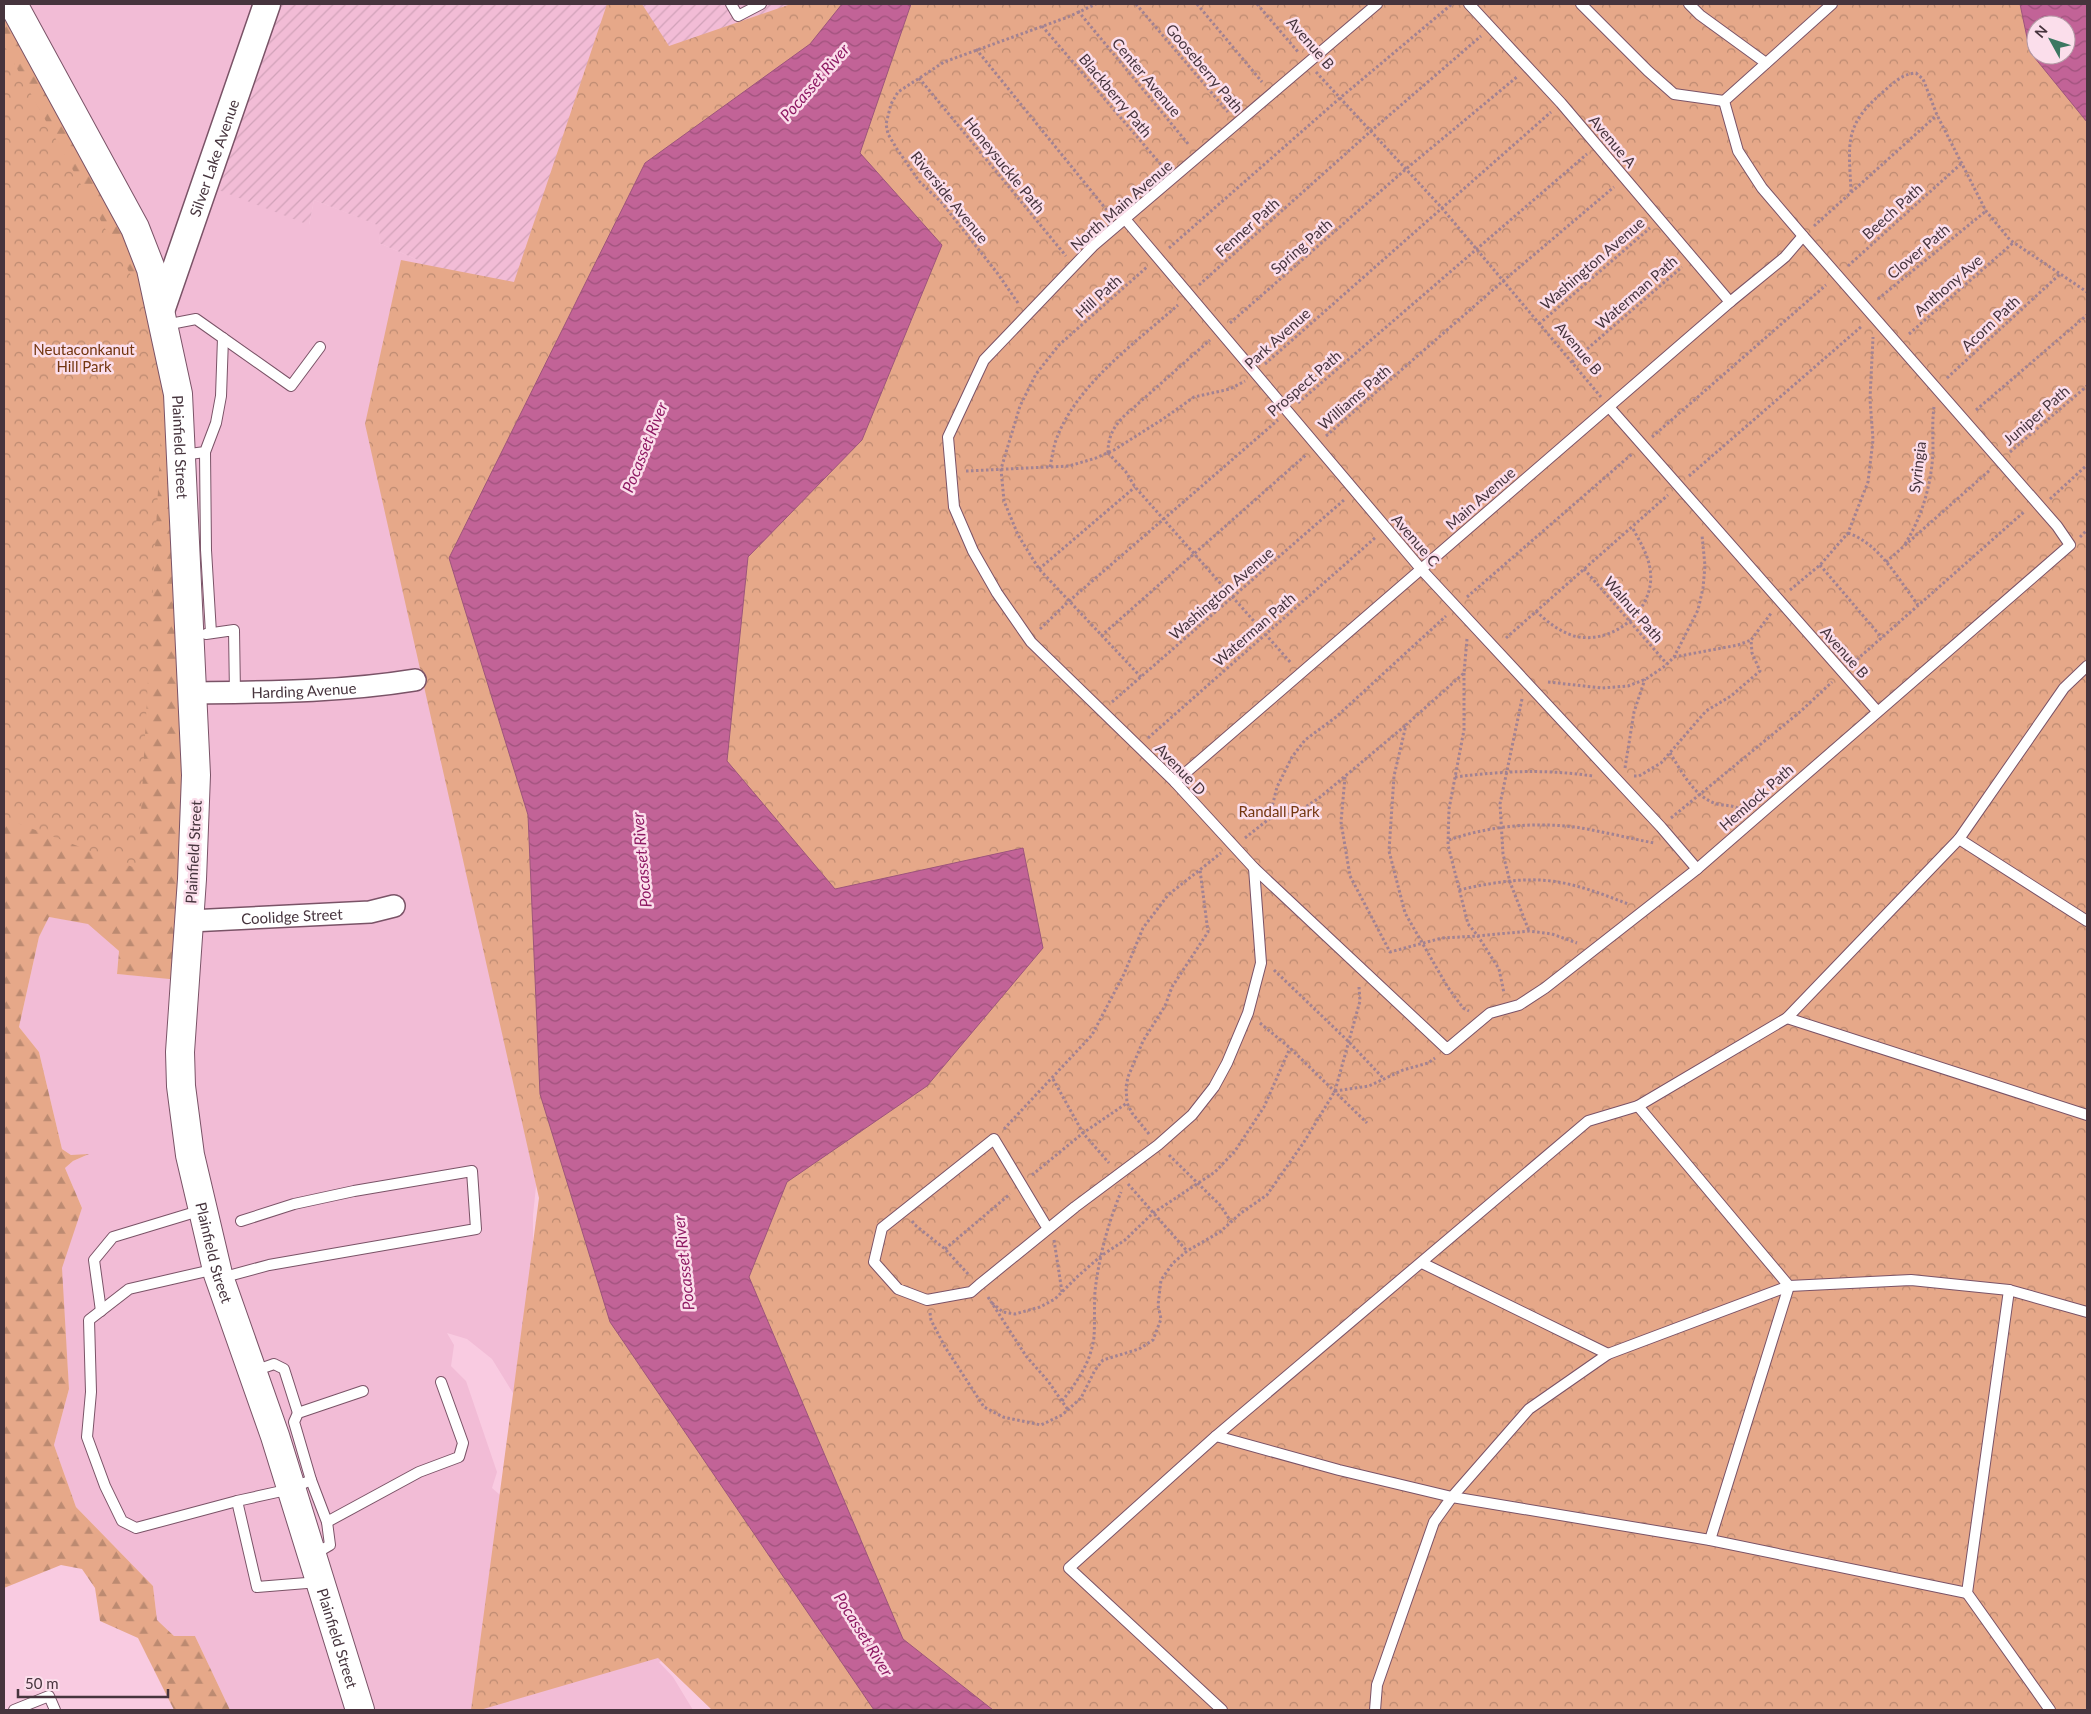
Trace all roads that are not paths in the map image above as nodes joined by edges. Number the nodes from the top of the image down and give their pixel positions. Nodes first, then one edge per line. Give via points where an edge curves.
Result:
1 (14, 4) edge
2 (267, 4) edge
3 (731, 4) edge
4 (761, 4) edge
5 (1377, 4) edge
6 (1469, 4) edge
7 (1581, 4) edge
8 (1689, 4) edge
9 (1832, 4) edge
10 (1766, 63) junction
11 (1724, 101) junction
12 (1122, 222) junction
13 (1803, 236) junction
14 (1730, 302) junction
15 (162, 318) junction
16 (223, 338) junction
17 (320, 347) dead end
18 (1609, 406) junction
19 (193, 453) junction
20 (951, 472) joint
21 (1421, 569) junction
22 (200, 634) junction
23 (2087, 666) edge
24 (415, 680) dead end
25 (193, 693) junction
26 (235, 694) junction
27 (1877, 711) junction
28 (1175, 782) junction
29 (1959, 839) junction
30 (1254, 868) junction
31 (1697, 869) junction
32 (394, 906) dead end
33 (190, 921) junction
34 (2087, 921) edge
35 (1787, 1018) junction
36 (1447, 1050) joint
37 (1638, 1106) junction
38 (2087, 1115) edge
39 (202, 1210) junction
40 (241, 1221) dead end
41 (1048, 1229) junction
42 (1422, 1263) junction
43 (218, 1274) junction
44 (1789, 1286) junction
45 (2009, 1290) junction
46 (101, 1311) junction
47 (2087, 1312) edge
48 (1608, 1354) junction
49 (253, 1372) junction
50 (442, 1382) dead end
51 (363, 1391) dead end
52 (298, 1413) junction
53 (1216, 1436) junction
54 (301, 1485) junction
55 (1452, 1497) junction
56 (237, 1501) junction
57 (328, 1522) junction
58 (1710, 1540) junction
59 (312, 1556) junction
60 (320, 1582) junction
61 (1967, 1593) junction
62 (14, 1710) edge
63 (55, 1710) edge
64 (360, 1710) edge
65 (1222, 1710) edge
66 (1375, 1710) edge
67 (2050, 1710) edge

1 - 15 main road, Plainfield Street via 134,228 151,269
2 - 15 street, Silver Lake Avenue
3 - 4 lane via 738,16
5 - 12 lane, North Main Avenue
6 - 14 lane, Avenue A via 1561,103
7 - 11 lane via 1674,94
8 - 10 lane
9 - 10 lane
10 - 11 lane
11 - 13 lane via 1738,151 1762,188
12 - 20 lane, North Main Avenue via 1093,246 984,360 948,437
12 - 21 lane, Avenue C via 1158,258
13 - 14 lane, Main Avenue via 1785,257
13 - 27 lane, Hemlock Path via 2057,526 2070,545
14 - 18 lane, Main Avenue
15 - 16 lane via 196,319
15 - 19 main road, Plainfield Street
16 - 17 lane via 291,386
16 - 19 lane via 221,396 216,423
18 - 21 lane, Main Avenue
18 - 27 lane, Avenue B
19 - 22 main road, Plainfield Street
20 - 28 lane, Avenue D via 954,507 973,551 1029,639
21 - 28 lane, Main Avenue
21 - 31 lane, Avenue C via 1619,778
22 - 25 main road, Plainfield Street
22 - 26 lane via 234,630
23 - 29 lane via 2064,688
24 - 26 street, Harding Avenue via 369,688
25 - 26 street, Harding Avenue
25 - 33 main road, Plainfield Street via 196,807
27 - 31 lane, Hemlock Path
28 - 30 lane, Avenue D
29 - 34 lane
29 - 35 lane
30 - 36 lane, Avenue D
30 - 41 lane via 1261,963 1248,1013 1214,1087 1192,1115 1158,1145
31 - 36 lane, Hemlock Path via 1545,988 1519,1005 1490,1013
32 - 33 street, Coolidge Street via 370,912
33 - 39 main road, Plainfield Street via 180,1052 181,1086 190,1155
35 - 37 lane
35 - 38 lane
37 - 42 lane via 1588,1121
37 - 44 lane
39 - 43 main road, Plainfield Street
39 - 46 lane via 113,1237 94,1260
40 - 43 lane via 294,1204 354,1191 472,1171 476,1229
41 - 41 lane via 971,1292 927,1300 898,1289 874,1262 882,1228 994,1139
42 - 48 lane
42 - 53 lane
43 - 46 lane via 129,1289
43 - 49 main road, Plainfield Street
44 - 45 lane via 1911,1280
44 - 48 lane
44 - 58 lane
45 - 47 lane
45 - 61 lane
46 - 56 lane via 89,1320 92,1392 87,1437 122,1521 136,1528
48 - 55 lane via 1529,1409
49 - 52 lane via 274,1364 284,1369
49 - 54 main road, Plainfield Street
50 - 57 lane via 463,1443 459,1457 418,1472
51 - 52 lane
52 - 54 lane via 294,1422
53 - 55 lane
53 - 65 lane via 1069,1568
54 - 56 lane
54 - 57 lane
54 - 59 main road, Plainfield Street
55 - 58 lane
55 - 66 lane via 1434,1522 1377,1685
56 - 60 lane via 257,1587
57 - 59 lane via 330,1545
58 - 61 lane
59 - 60 main road, Plainfield Street
60 - 64 main road, Plainfield Street
61 - 67 lane
62 - 63 lane via 49,1696

